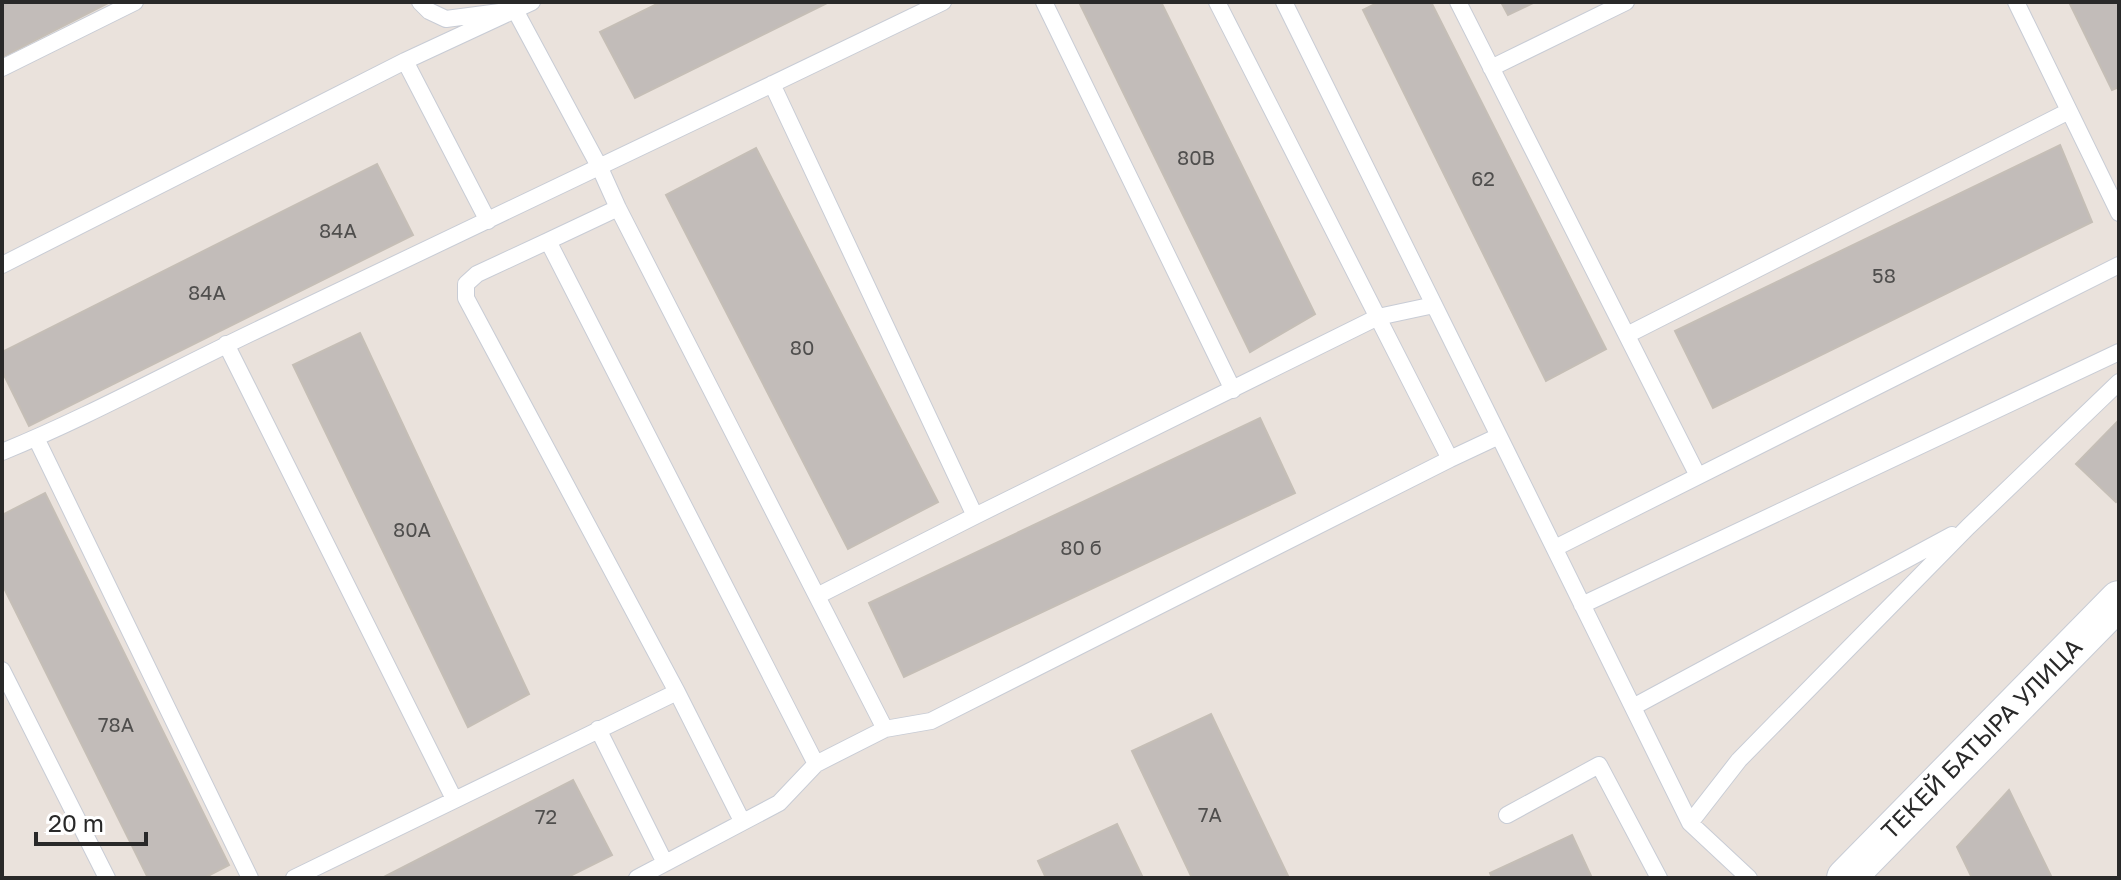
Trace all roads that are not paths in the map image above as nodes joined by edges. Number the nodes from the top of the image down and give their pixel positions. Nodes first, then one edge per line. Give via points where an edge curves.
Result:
1 (135, 2) edge
2 (420, 2) edge
3 (532, 2) edge
4 (943, 2) edge
5 (1044, 2) edge
6 (1217, 2) edge
7 (1284, 2) edge
8 (1458, 2) edge
9 (1626, 2) edge
10 (2016, 2) edge
11 (515, 10) junction
12 (405, 61) junction
13 (2, 68) edge
14 (1491, 68) junction
15 (772, 84) junction
16 (2069, 111) junction
17 (600, 168) junction
18 (618, 208) junction
19 (2119, 213) edge
20 (488, 221) junction
21 (548, 241) junction
22 (2, 265) edge
23 (2119, 265) edge
24 (1434, 305) junction
25 (1378, 317) junction
26 (1627, 335) junction
27 (226, 344) junction
28 (2119, 352) edge
29 (2119, 382) edge
30 (1233, 390) junction
31 (1499, 436) junction
32 (36, 438) junction
33 (2, 452) edge
34 (1450, 459) junction
35 (1698, 476) junction
36 (975, 516) junction
37 (1968, 527) junction
38 (1555, 548) junction
39 (817, 596) junction
40 (2119, 600) edge
41 (1582, 605) junction
42 (2, 670) edge
43 (677, 692) junction
44 (1633, 707) junction
45 (598, 729) junction
46 (885, 729) junction
47 (816, 764) junction
48 (454, 799) junction
49 (1507, 815) dead end
50 (742, 821) junction
51 (1690, 823) junction
52 (665, 863) junction
53 (107, 878) edge
54 (250, 878) edge
55 (294, 878) edge
56 (637, 878) edge
57 (1659, 878) edge
58 (1749, 878) edge
59 (1846, 878) edge

1 - 13 lane
2 - 11 lane via 446,19
3 - 11 lane
4 - 15 lane
5 - 30 lane
6 - 25 lane
7 - 24 lane
8 - 14 lane
9 - 14 lane
10 - 16 lane
11 - 12 lane
11 - 17 lane
12 - 20 lane
12 - 22 lane
14 - 26 lane
15 - 17 lane
15 - 36 lane
16 - 19 lane
16 - 26 lane
17 - 18 lane
17 - 20 lane
18 - 21 lane
18 - 39 lane
20 - 27 lane
21 - 43 lane via 477,274 466,284 466,298
21 - 47 lane
23 - 35 lane
24 - 25 lane
24 - 31 lane
25 - 30 lane
25 - 34 lane
26 - 35 lane
27 - 32 lane
27 - 48 lane
28 - 41 lane
29 - 37 lane
30 - 36 lane
31 - 34 lane
31 - 38 lane
32 - 33 lane
32 - 54 lane
34 - 46 lane via 931,721
35 - 38 lane
36 - 39 lane
37 - 44 lane
37 - 51 lane via 1739,760
38 - 41 lane
39 - 46 lane
40 - 59 street, ТЕКЕЙ БАТЫРА УЛИЦА
41 - 44 lane
42 - 53 lane
43 - 45 lane
43 - 50 lane
44 - 51 lane
45 - 48 lane
45 - 52 lane
46 - 47 lane
47 - 50 lane via 779,803
48 - 55 lane
49 - 57 lane via 1599,765
50 - 52 lane
51 - 58 lane
52 - 56 lane

